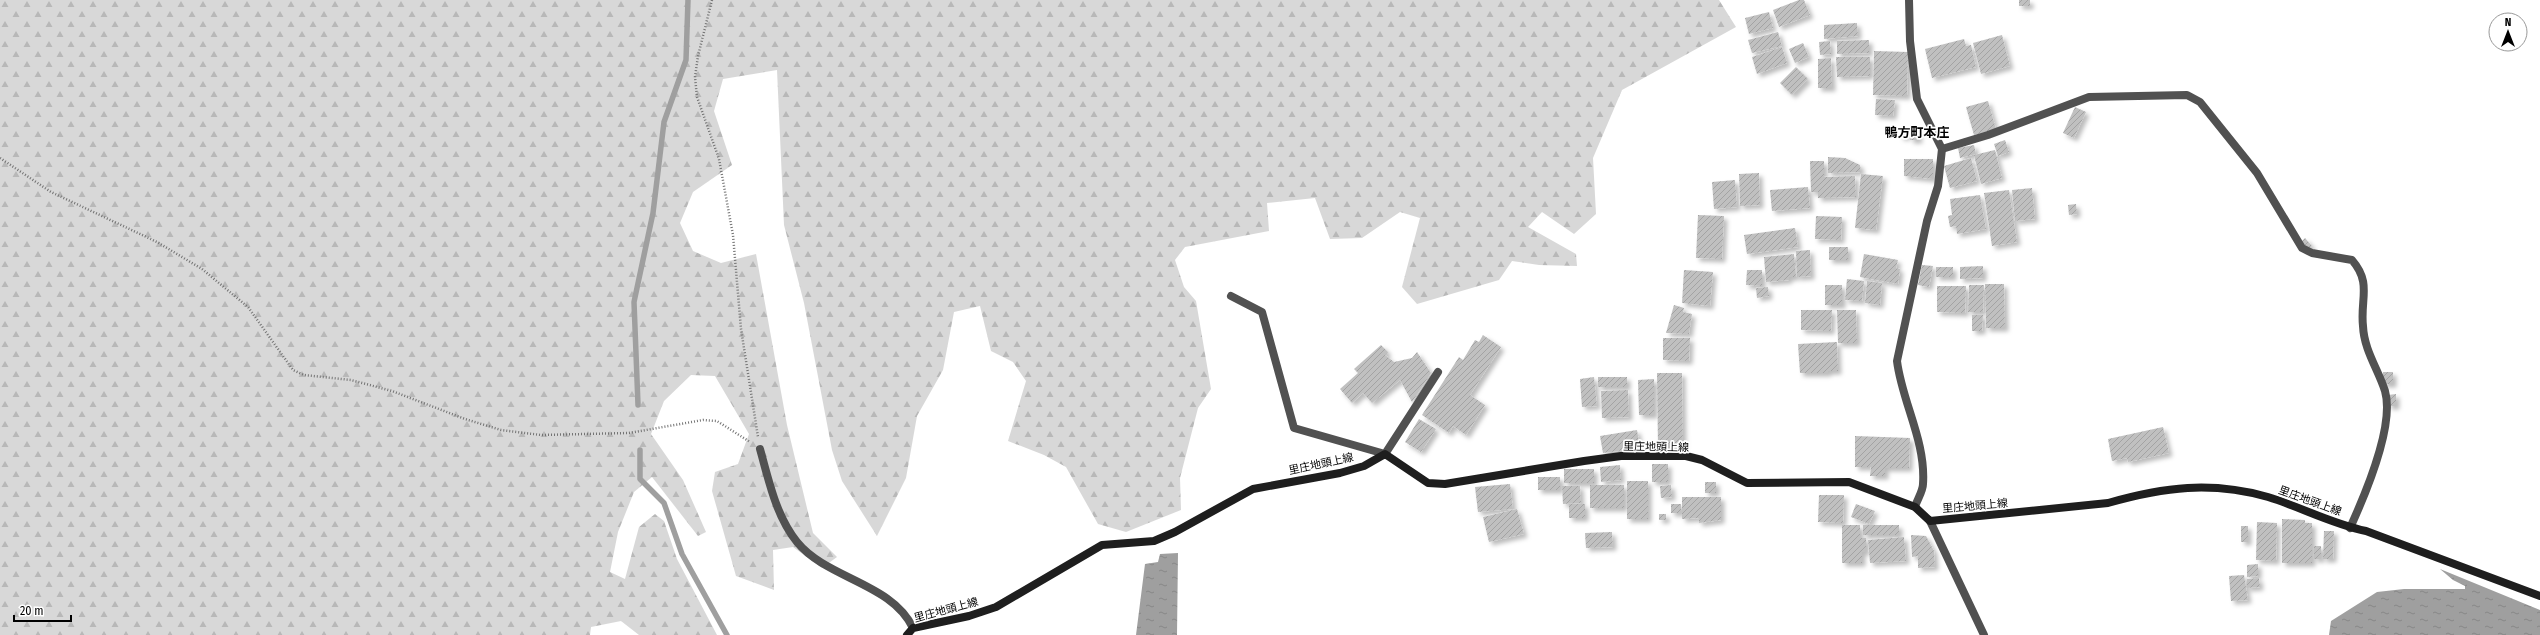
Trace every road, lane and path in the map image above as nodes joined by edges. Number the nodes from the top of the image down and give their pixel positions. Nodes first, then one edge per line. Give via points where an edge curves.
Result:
1 (712, 0) edge
2 (1909, 0) edge
3 (1942, 150) junction
4 (0, 158) edge
5 (1231, 296) dead end
6 (1438, 372) dead end
7 (760, 449) junction
8 (1385, 454) junction
9 (1915, 507) junction
10 (1930, 521) junction
11 (2350, 528) junction
12 (2540, 596) edge
13 (913, 628) junction
14 (907, 635) edge
15 (1984, 635) edge

1 - 7 path via 698,56 695,77 697,97 719,159 734,236 741,329
2 - 3 street via 1910,41 1917,99
3 - 9 street via 1938,186 1927,221 1897,361 1900,382 1918,439 1923,485
3 - 11 street via 2089,97 2187,95 2200,102 2257,174 2302,248 2312,253 2352,260 2365,281 2362,326 2366,347 2385,392 2385,430
4 - 7 path via 51,192 157,242 202,269 248,307 293,370 304,375 351,380 392,391 501,430 541,435 629,433 703,420 717,421
5 - 8 street via 1262,312 1294,428
6 - 8 street
7 - 13 street via 771,490 785,524 797,542 810,555 907,614
8 - 9 main road, 里庄地頭上線 via 1428,483 1445,484 1584,460 1621,456 1686,456 1702,460 1747,483 1849,482
8 - 13 main road, 里庄地頭上線 via 1364,466 1340,473 1253,489 1154,541 1102,545 996,607 969,616
9 - 10 main road, 里庄地頭上線
10 - 11 main road, 里庄地頭上線 via 2108,503 2194,486 2231,489 2268,497
10 - 15 street
11 - 12 main road, 里庄地頭上線 via 2366,531
13 - 14 main road, 里庄地頭上線

